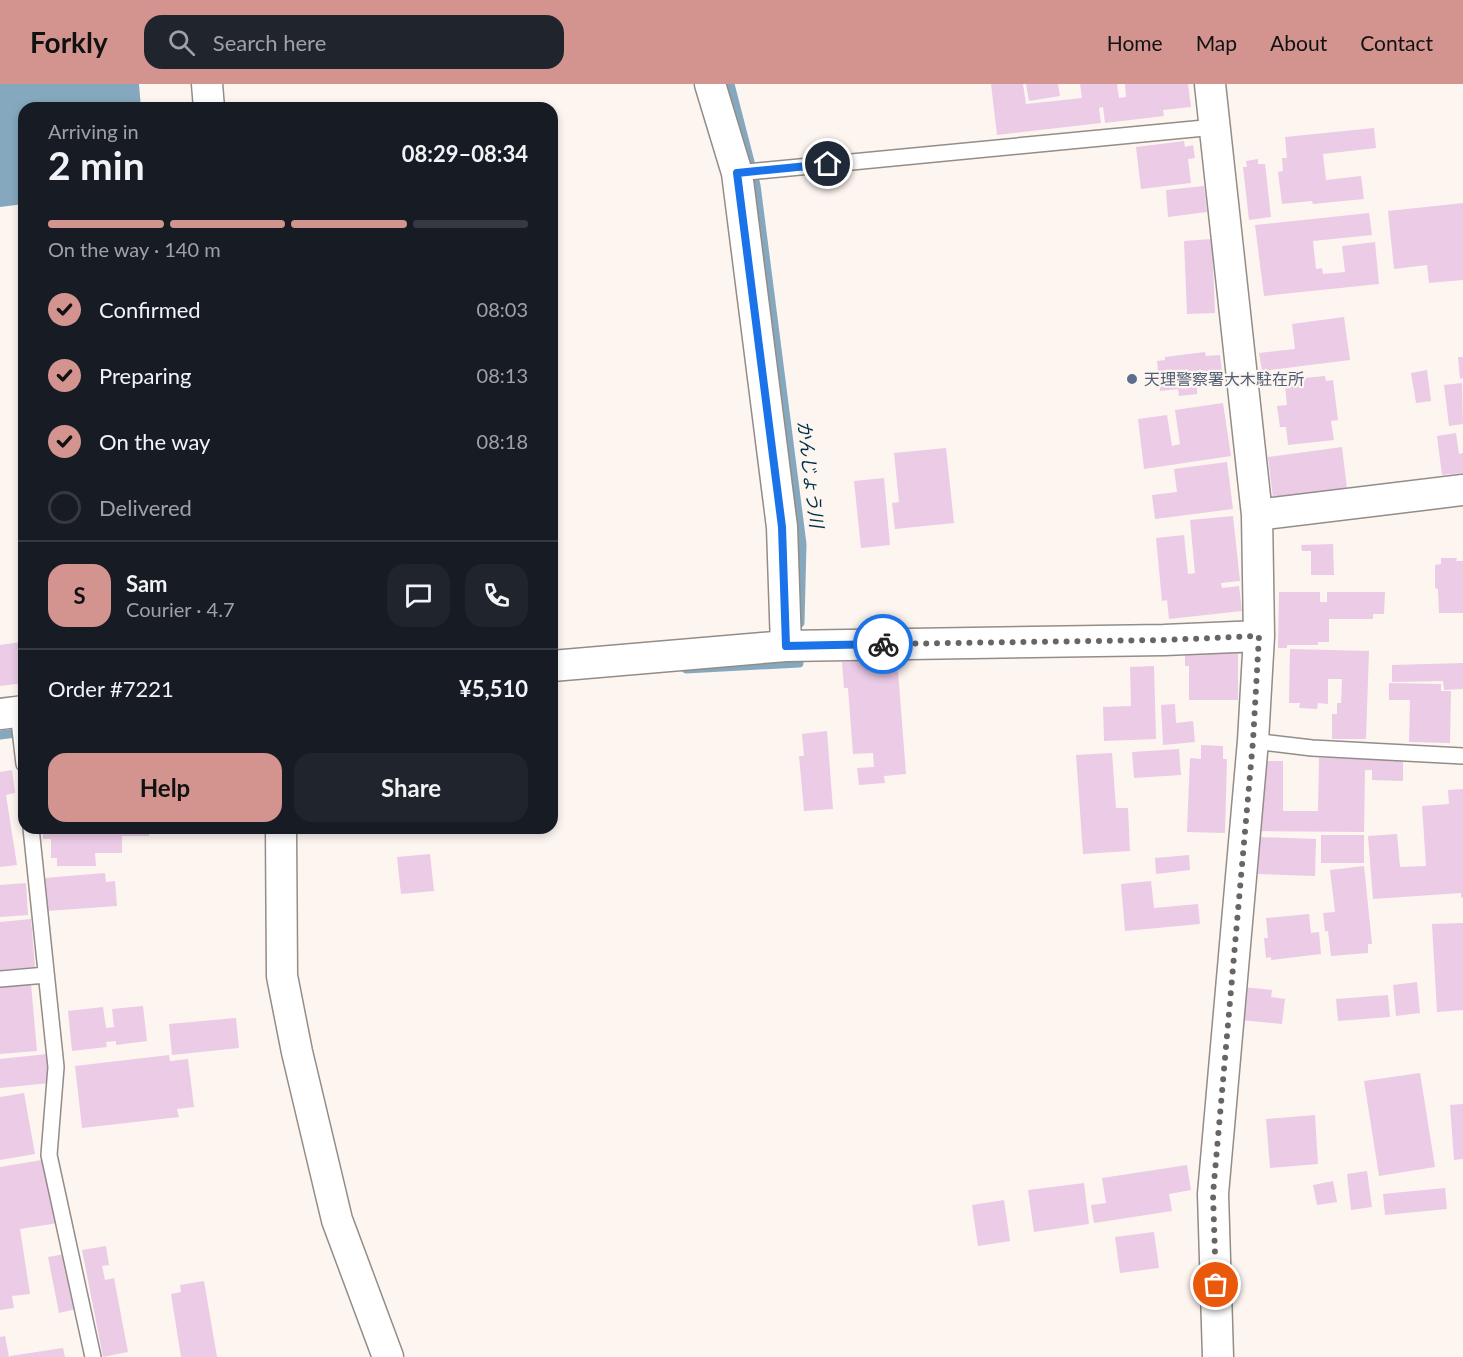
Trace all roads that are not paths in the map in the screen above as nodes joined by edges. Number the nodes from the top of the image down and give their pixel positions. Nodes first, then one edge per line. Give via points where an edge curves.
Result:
1 (207, 84) edge
2 (710, 84) edge
3 (1210, 84) edge
4 (208, 102) edge
5 (1215, 127) junction
6 (737, 173) junction
7 (1463, 490) edge
8 (1257, 515) junction
9 (1259, 636) junction
10 (786, 646) junction
11 (558, 665) edge
12 (14, 712) edge
13 (18, 733) edge
14 (1253, 741) junction
15 (1463, 756) edge
16 (32, 834) edge
17 (281, 834) edge
18 (46, 975) junction
19 (0, 979) edge
20 (93, 1357) edge
21 (388, 1357) edge
22 (1218, 1357) edge

1 - 4 street
2 - 6 street
3 - 5 street
5 - 6 lane
5 - 8 street
6 - 10 street via 782,527
7 - 8 street
8 - 9 street
9 - 10 street
9 - 14 street
10 - 11 street
12 - 13 lane
14 - 15 lane
14 - 22 street via 1213,1194
16 - 18 lane
17 - 21 street via 282,976 297,1052 337,1220
18 - 19 lane
18 - 20 lane via 56,1067 49,1155

